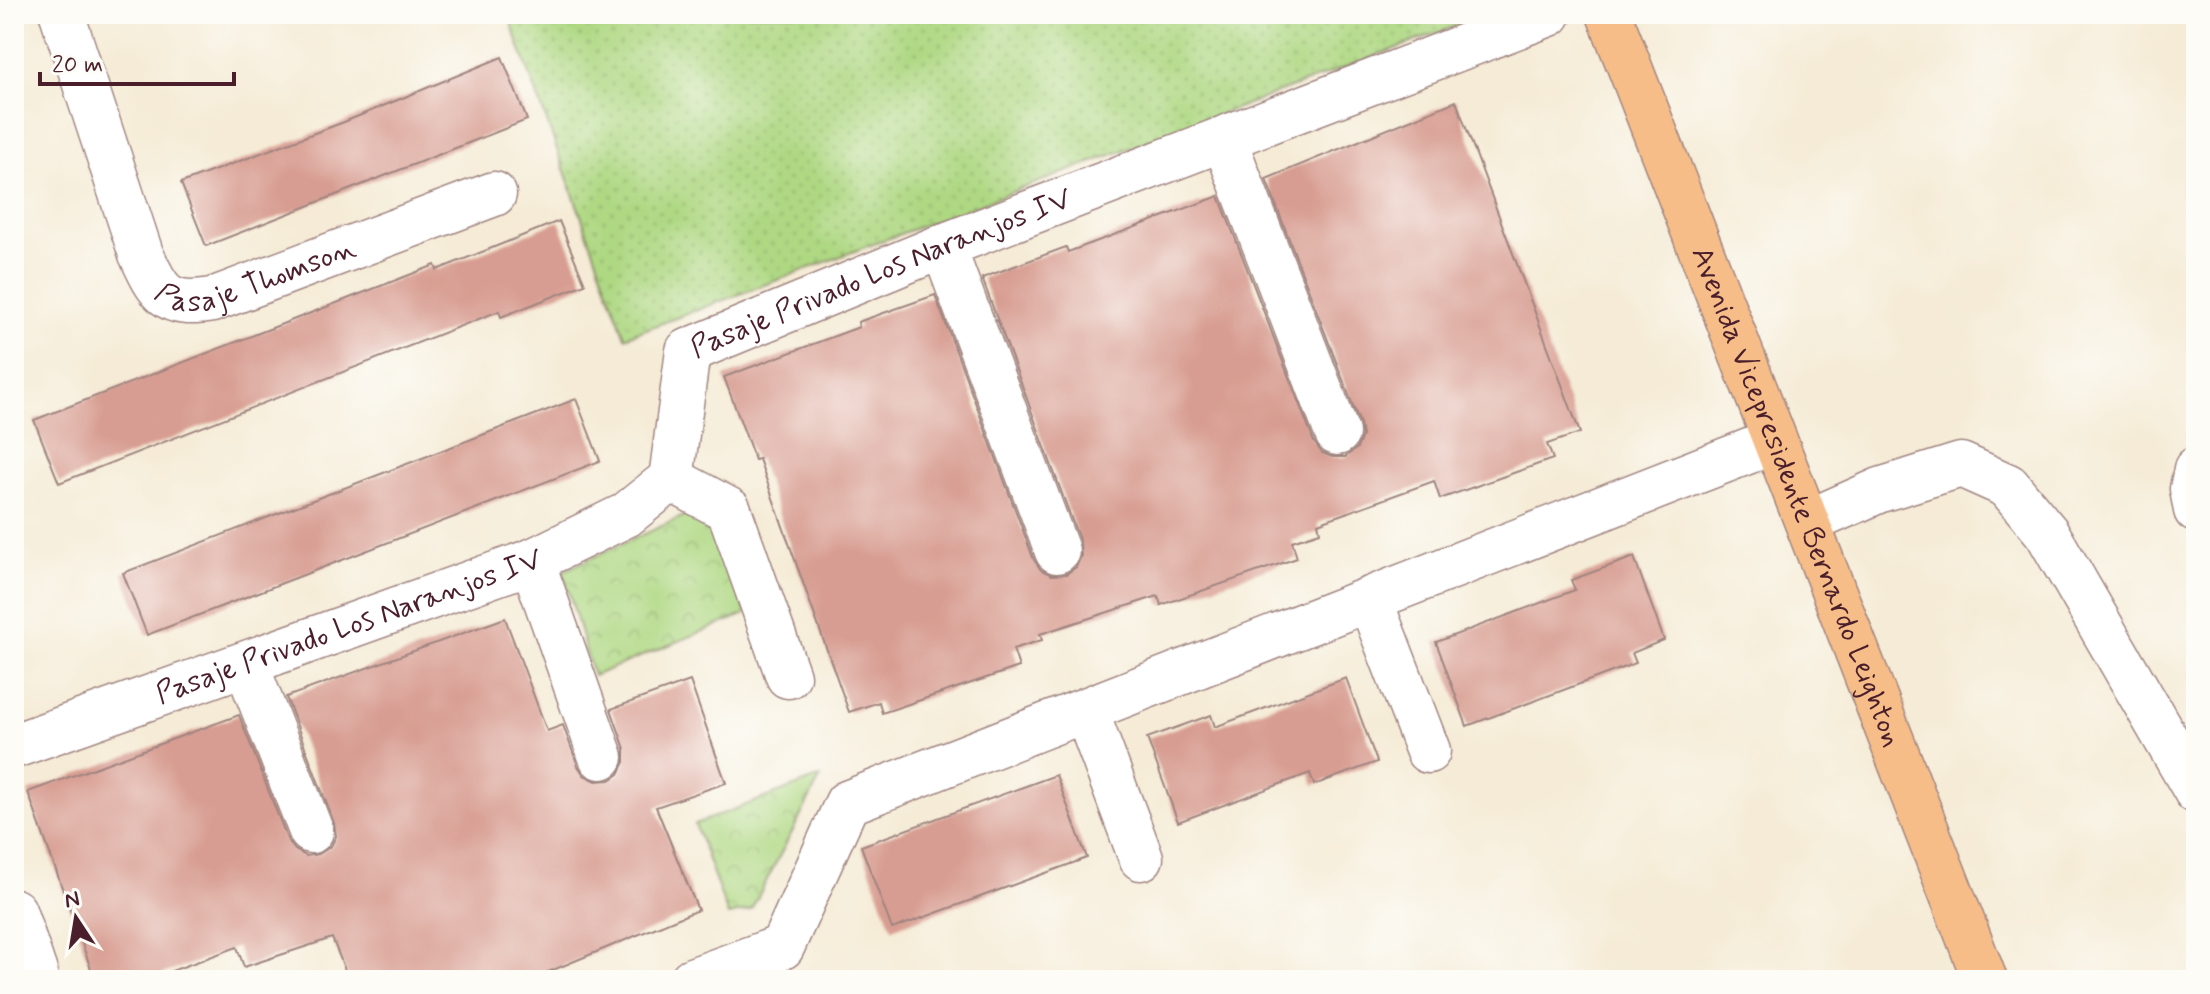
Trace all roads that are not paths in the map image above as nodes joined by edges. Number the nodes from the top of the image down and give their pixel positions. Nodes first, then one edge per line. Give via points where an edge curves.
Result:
1 (62, 14) edge
2 (1549, 14) edge
3 (1609, 14) edge
4 (1224, 139) junction
5 (494, 194) dead end
6 (943, 246) junction
7 (1337, 433) dead end
8 (1775, 441) junction
9 (2196, 469) edge
10 (671, 479) junction
11 (2196, 510) edge
12 (1808, 522) junction
13 (1057, 551) dead end
14 (532, 561) junction
15 (1370, 600) junction
16 (246, 664) junction
17 (788, 676) dead end
18 (1086, 711) junction
19 (14, 746) edge
20 (1428, 751) dead end
21 (601, 757) dead end
22 (2196, 791) edge
23 (311, 831) dead end
24 (1141, 858) dead end
25 (14, 911) edge
26 (788, 964) edge
27 (35, 972) dead end
28 (692, 980) edge
29 (1985, 980) edge

1 - 5 street, Pasaje Thomson via 141,254 169,300 212,300
2 - 4 street, Pasaje Privado Los Naranjos IV
3 - 8 main road, Avenida Vicepresidente Bernardo Leighton
4 - 6 street, Pasaje Privado Los Naranjos IV
4 - 7 street
6 - 10 street, Pasaje Privado Los Naranjos IV via 688,351
6 - 13 street
8 - 12 main road, Avenida Vicepresidente Bernardo Leighton
8 - 15 street
9 - 11 street
10 - 14 street, Pasaje Privado Los Naranjos IV via 626,515
10 - 17 street via 729,510
12 - 22 street via 1880,490 1961,465 2008,486 2047,533
12 - 29 main road, Avenida Vicepresidente Bernardo Leighton
14 - 16 street, Pasaje Privado Los Naranjos IV
14 - 21 street
15 - 18 street
15 - 20 street
16 - 19 street, Pasaje Privado Los Naranjos IV
16 - 23 street
18 - 24 street
18 - 26 street via 847,803
25 - 27 street
26 - 28 street

